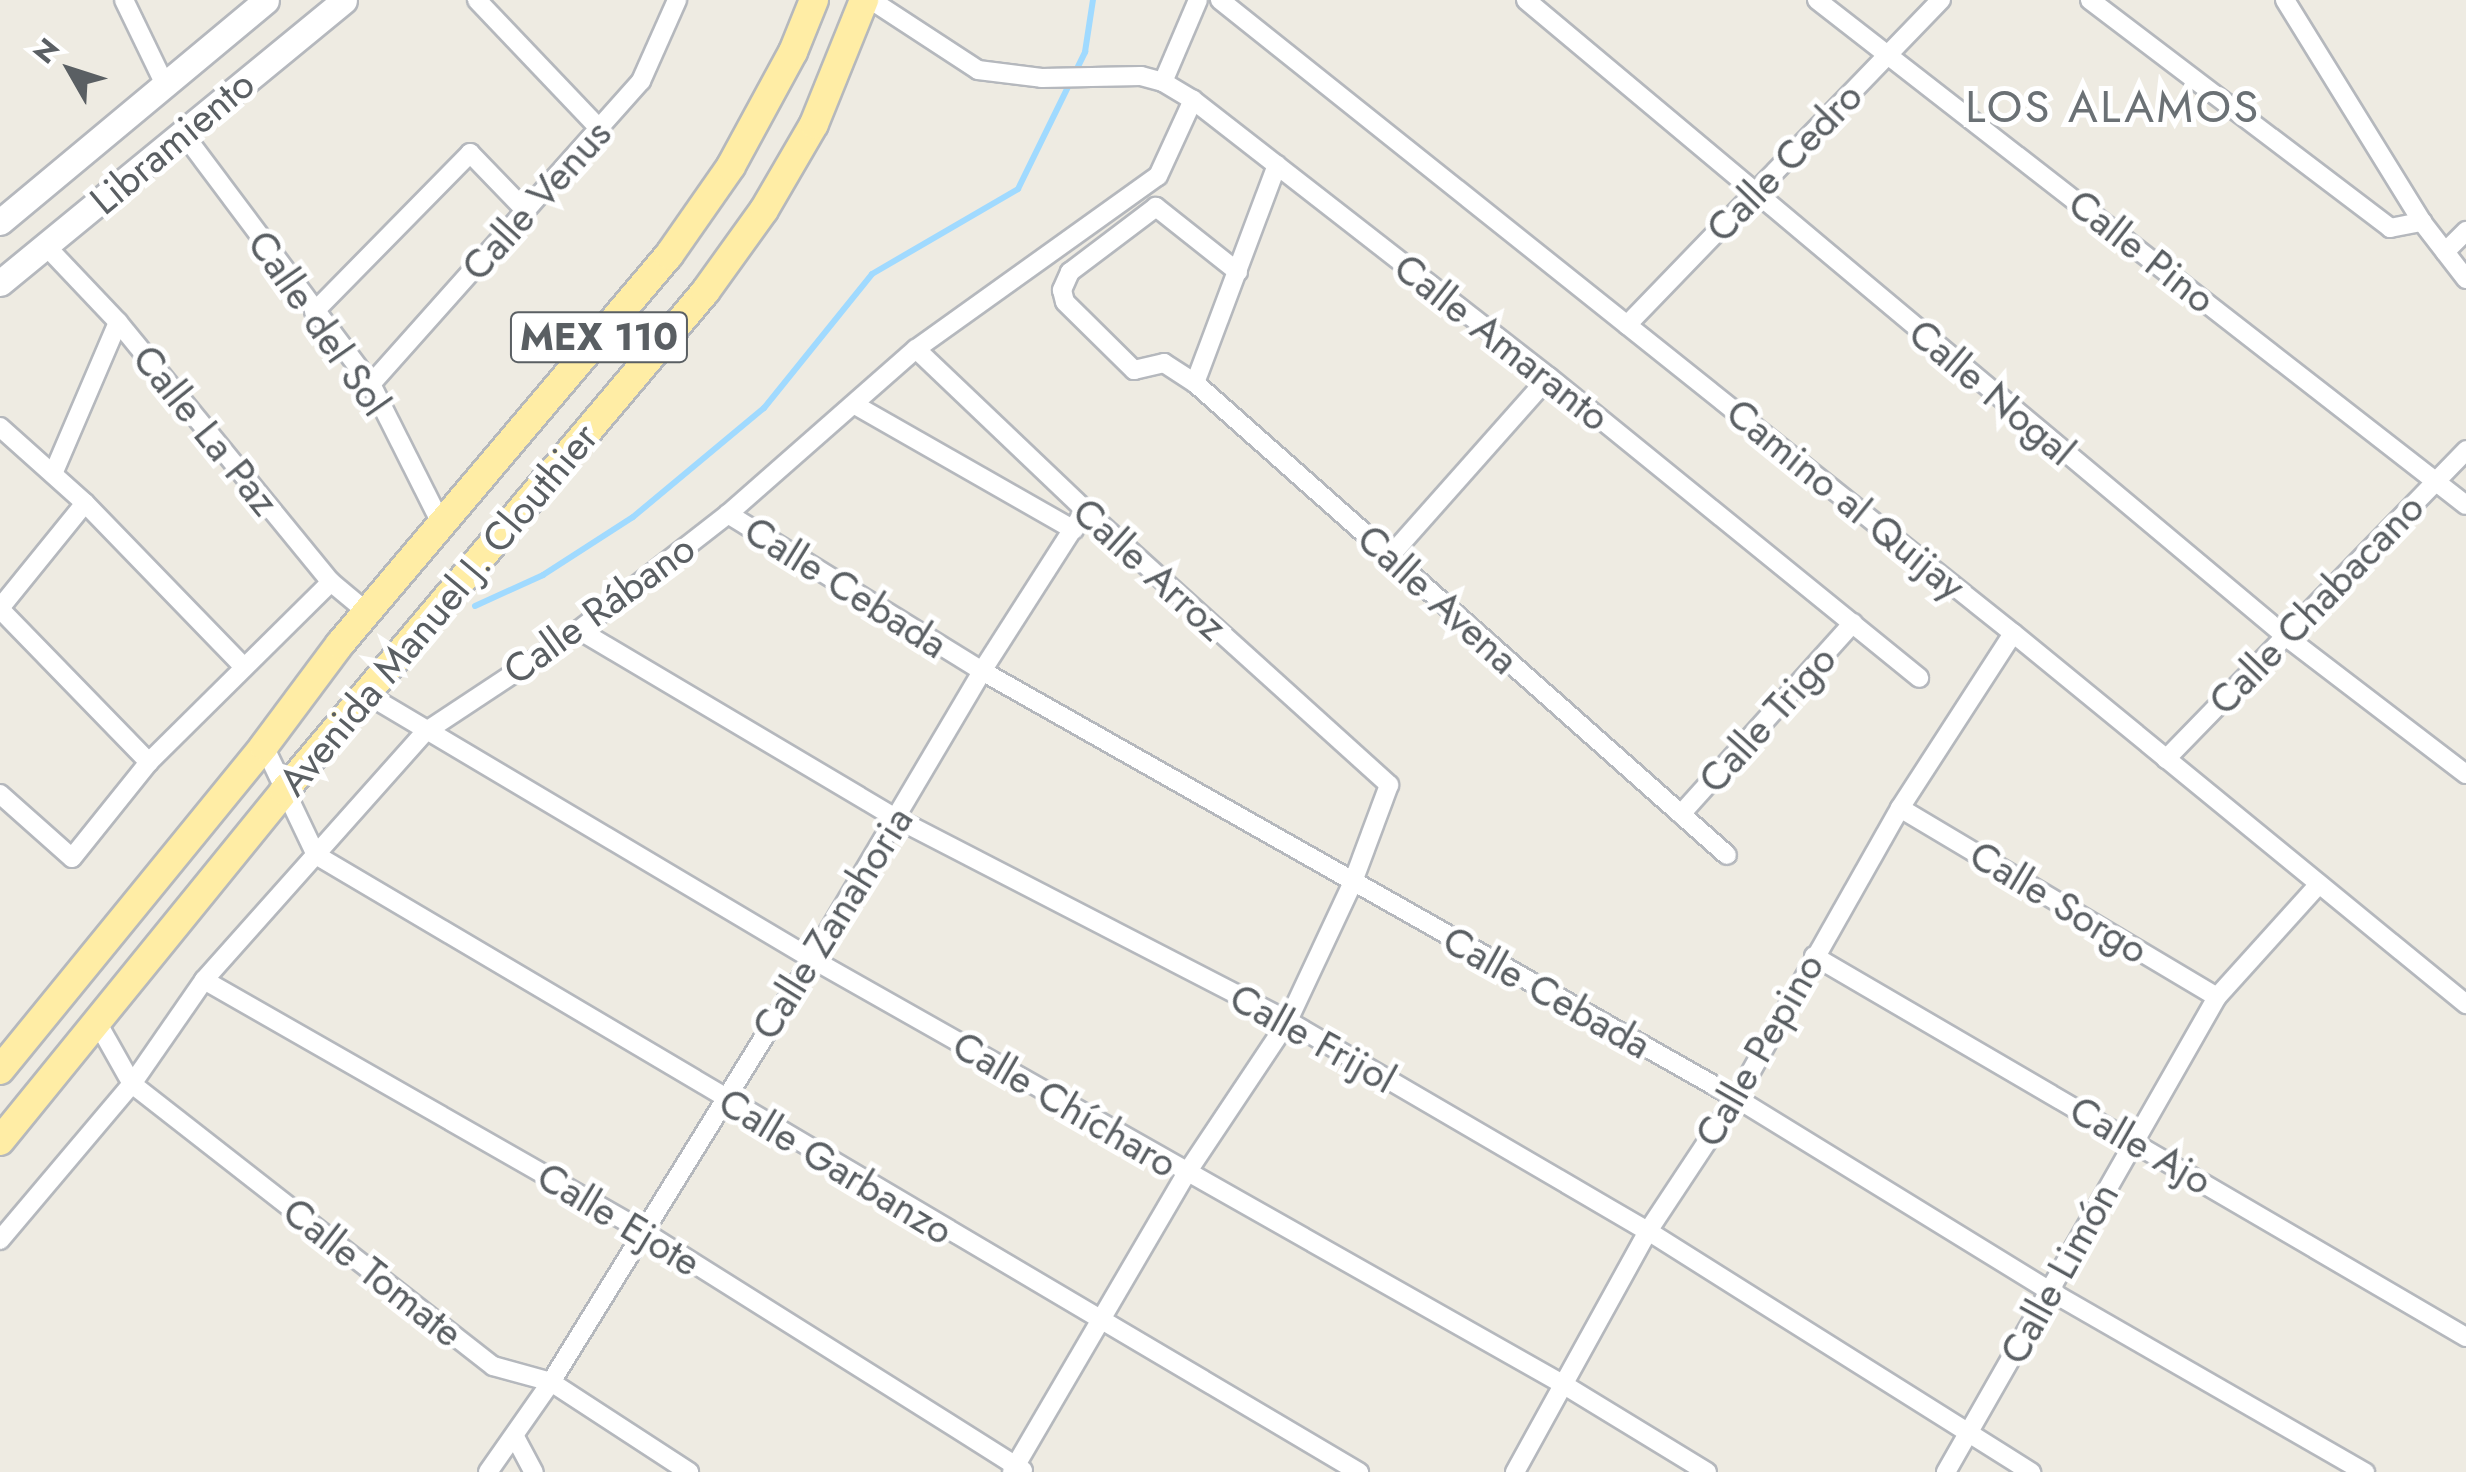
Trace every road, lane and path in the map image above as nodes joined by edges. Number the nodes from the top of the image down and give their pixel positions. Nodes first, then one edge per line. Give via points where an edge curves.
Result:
1 (124, 0) edge
2 (266, 0) edge
3 (344, 0) edge
4 (478, 0) edge
5 (677, 0) edge
6 (814, 0) edge
7 (868, 0) edge
8 (1198, 0) edge
9 (1220, 0) edge
10 (1526, 0) edge
11 (1817, 0) edge
12 (1941, 0) edge
13 (2090, 0) edge
14 (2284, 0) edge
15 (1888, 52) junction
16 (1163, 82) junction
17 (166, 87) junction
18 (1193, 100) junction
19 (600, 129) junction
20 (182, 133) junction
21 (1277, 165) junction
22 (1755, 193) junction
23 (526, 212) junction
24 (2, 218) edge
25 (2422, 222) junction
26 (2466, 231) edge
27 (46, 246) junction
28 (2445, 252) junction
29 (1238, 272) junction
30 (2466, 280) edge
31 (0, 284) edge
32 (314, 312) junction
33 (118, 322) junction
34 (1628, 325) junction
35 (916, 348) junction
36 (1549, 378) junction
37 (1195, 383) junction
38 (372, 384) junction
39 (855, 405) junction
40 (0, 427) edge
41 (2466, 450) edge
42 (52, 474) junction
43 (2437, 481) junction
44 (85, 502) junction
45 (2466, 505) edge
46 (1085, 510) junction
47 (728, 514) junction
48 (441, 523) junction
49 (1074, 530) junction
50 (1390, 556) junction
51 (330, 582) junction
52 (0, 608) edge
53 (367, 612) junction
54 (1853, 623) junction
55 (579, 630) junction
56 (2013, 633) junction
57 (2284, 635) junction
58 (244, 666) junction
59 (982, 671) junction
60 (1919, 678) dead end
61 (368, 695) junction
62 (426, 732) junction
63 (264, 746) junction
64 (2166, 758) junction
65 (149, 762) junction
66 (2466, 774) edge
67 (284, 791) junction
68 (0, 794) edge
69 (1900, 808) junction
70 (1682, 814) junction
71 (896, 819) junction
72 (1727, 855) dead end
73 (316, 856) junction
74 (1353, 882) junction
75 (2318, 884) junction
76 (1814, 956) junction
77 (812, 959) junction
78 (204, 980) junction
79 (2217, 997) junction
80 (2466, 1004) edge
81 (1288, 1021) junction
82 (98, 1022) junction
83 (0, 1070) edge
84 (132, 1084) junction
85 (1736, 1098) junction
86 (722, 1099) junction
87 (2134, 1140) junction
88 (0, 1141) edge
89 (1186, 1174) junction
90 (1648, 1230) junction
91 (643, 1231) junction
92 (0, 1240) edge
93 (2048, 1290) junction
94 (1102, 1324) junction
95 (2466, 1337) edge
96 (551, 1382) junction
97 (1566, 1386) junction
98 (1968, 1436) junction
99 (514, 1437) junction
100 (1018, 1470) edge
101 (488, 1472) edge
102 (534, 1472) edge
103 (689, 1472) edge
104 (1359, 1472) edge
105 (1515, 1472) edge
106 (1707, 1472) edge
107 (1946, 1472) edge
108 (2031, 1472) edge
109 (2366, 1472) edge

1 - 17 street
2 - 17 main road, Libramiento
3 - 20 main road, Libramiento
4 - 19 street
5 - 19 street, Calle Venus via 641,81
6 - 48 main road, Avenida Manuel J. Clouthier / MEX 110 via 731,166 669,255
7 - 16 street, Calle Amaranto via 978,70
7 - 61 main road, Avenida Manuel J. Clouthier / MEX 110 via 814,124 764,210 705,292
8 - 16 street
9 - 34 street, Camino al Quijay
10 - 22 street, Calle Nogal
11 - 15 street, Calle Pino
12 - 15 street, Calle Cedro
13 - 25 street via 2390,228
14 - 25 street
15 - 22 street, Calle Cedro
15 - 43 street, Calle Pino
16 - 18 street, Calle Amaranto
17 - 24 main road, Libramiento
18 - 21 street, Calle Amaranto
18 - 35 street, Calle Rábano via 1158,176
19 - 23 street, Calle Venus
20 - 27 main road, Libramiento
20 - 32 street, Calle del Sol
21 - 29 street
21 - 36 street, Calle Amaranto
22 - 34 street, Calle Cedro
22 - 57 street, Calle Nogal
23 - 32 street via 470,153
23 - 38 street, Calle Venus
25 - 28 street
26 - 28 street
27 - 31 main road, Libramiento
27 - 33 street, Calle La Paz
28 - 30 street
29 - 37 street
29 - 37 street via 1156,207 1070,272 1062,290 1065,302 1134,370 1164,363
32 - 38 street, Calle del Sol
33 - 42 street
33 - 51 street, Calle La Paz
34 - 56 street, Camino al Quijay
35 - 39 street, Calle Rábano
35 - 46 street, Calle Arroz
36 - 50 street
36 - 54 street, Calle Amaranto
37 - 50 street, Calle Avena
38 - 48 street, Calle del Sol
39 - 47 street, Calle Rábano
39 - 49 street, Calle Arroz
40 - 42 street
41 - 43 street, Calle Chabacano
42 - 44 street
43 - 45 street, Calle Pino
43 - 57 street, Calle Chabacano
44 - 52 street
44 - 58 street
46 - 49 street, Calle Zanahoria
46 - 74 street, Calle Arroz via 1389,785
47 - 55 street, Calle Rábano
47 - 59 street, Calle Cebada
48 - 53 main road, Avenida Manuel J. Clouthier / MEX 110
49 - 59 street, Calle Zanahoria
50 - 70 street, Calle Avena
51 - 53 street, Calle La Paz
51 - 58 street
52 - 65 street
53 - 63 main road, Avenida Manuel J. Clouthier / MEX 110
54 - 60 street, Calle Amaranto
54 - 70 street, Calle Trigo
55 - 62 street, Calle Rábano
55 - 71 street, Calle Frijol
56 - 64 street, Camino al Quijay
56 - 69 street, Calle Pepino
57 - 64 street, Calle Chabacano
57 - 66 street, Calle Nogal
58 - 65 street
59 - 71 street, Calle Zanahoria
59 - 74 street, Calle Cebada
61 - 62 street, Calle Chícharo
61 - 67 main road, Avenida Manuel J. Clouthier / MEX 110
62 - 73 street, Calle Rábano
62 - 77 street, Calle Chícharo
63 - 67 street
63 - 83 main road, Avenida Manuel J. Clouthier / MEX 110
64 - 75 street, Camino al Quijay
65 - 68 street via 72,858
67 - 73 street
67 - 82 main road, Avenida Manuel J. Clouthier / MEX 110
69 - 76 street, Calle Pepino
69 - 79 street, Calle Sorgo
70 - 72 street, Calle Avena
71 - 77 street, Calle Zanahoria
71 - 81 street, Calle Frijol
73 - 78 street, Calle Rábano
73 - 86 street, Calle Garbanzo
74 - 81 street
74 - 85 street, Calle Cebada
75 - 79 street, Calle Limón
75 - 80 street, Camino al Quijay
76 - 85 street, Calle Pepino
76 - 87 street, Calle Ajo
77 - 86 street, Calle Zanahoria
77 - 89 street, Calle Chícharo
78 - 84 street, Calle Rábano
78 - 91 street, Calle Ejote
79 - 87 street, Calle Limón
81 - 89 street
81 - 90 street, Calle Frijol
82 - 84 street, Calle Tomate
82 - 88 main road, Avenida Manuel J. Clouthier / MEX 110
84 - 92 street, Calle Rábano
84 - 96 street, Calle Tomate via 493,1366
85 - 90 street, Calle Pepino
85 - 93 street, Calle Cebada
86 - 91 street, Calle Zanahoria
86 - 94 street, Calle Garbanzo
87 - 93 street, Calle Limón
87 - 95 street, Calle Ajo
89 - 94 street
89 - 97 street, Calle Chícharo
90 - 97 street, Calle Pepino
90 - 98 street, Calle Frijol
91 - 96 street, Calle Zanahoria
91 - 100 street, Calle Ejote
93 - 98 street, Calle Limón
93 - 109 street, Calle Cebada
94 - 100 street
94 - 104 street, Calle Garbanzo
96 - 99 street, Calle Zanahoria
96 - 103 street, Calle Tomate
97 - 105 street, Calle Pepino
97 - 106 street, Calle Chícharo
98 - 107 street, Calle Limón
98 - 108 street, Calle Frijol
99 - 101 street, Calle Zanahoria
99 - 102 street

